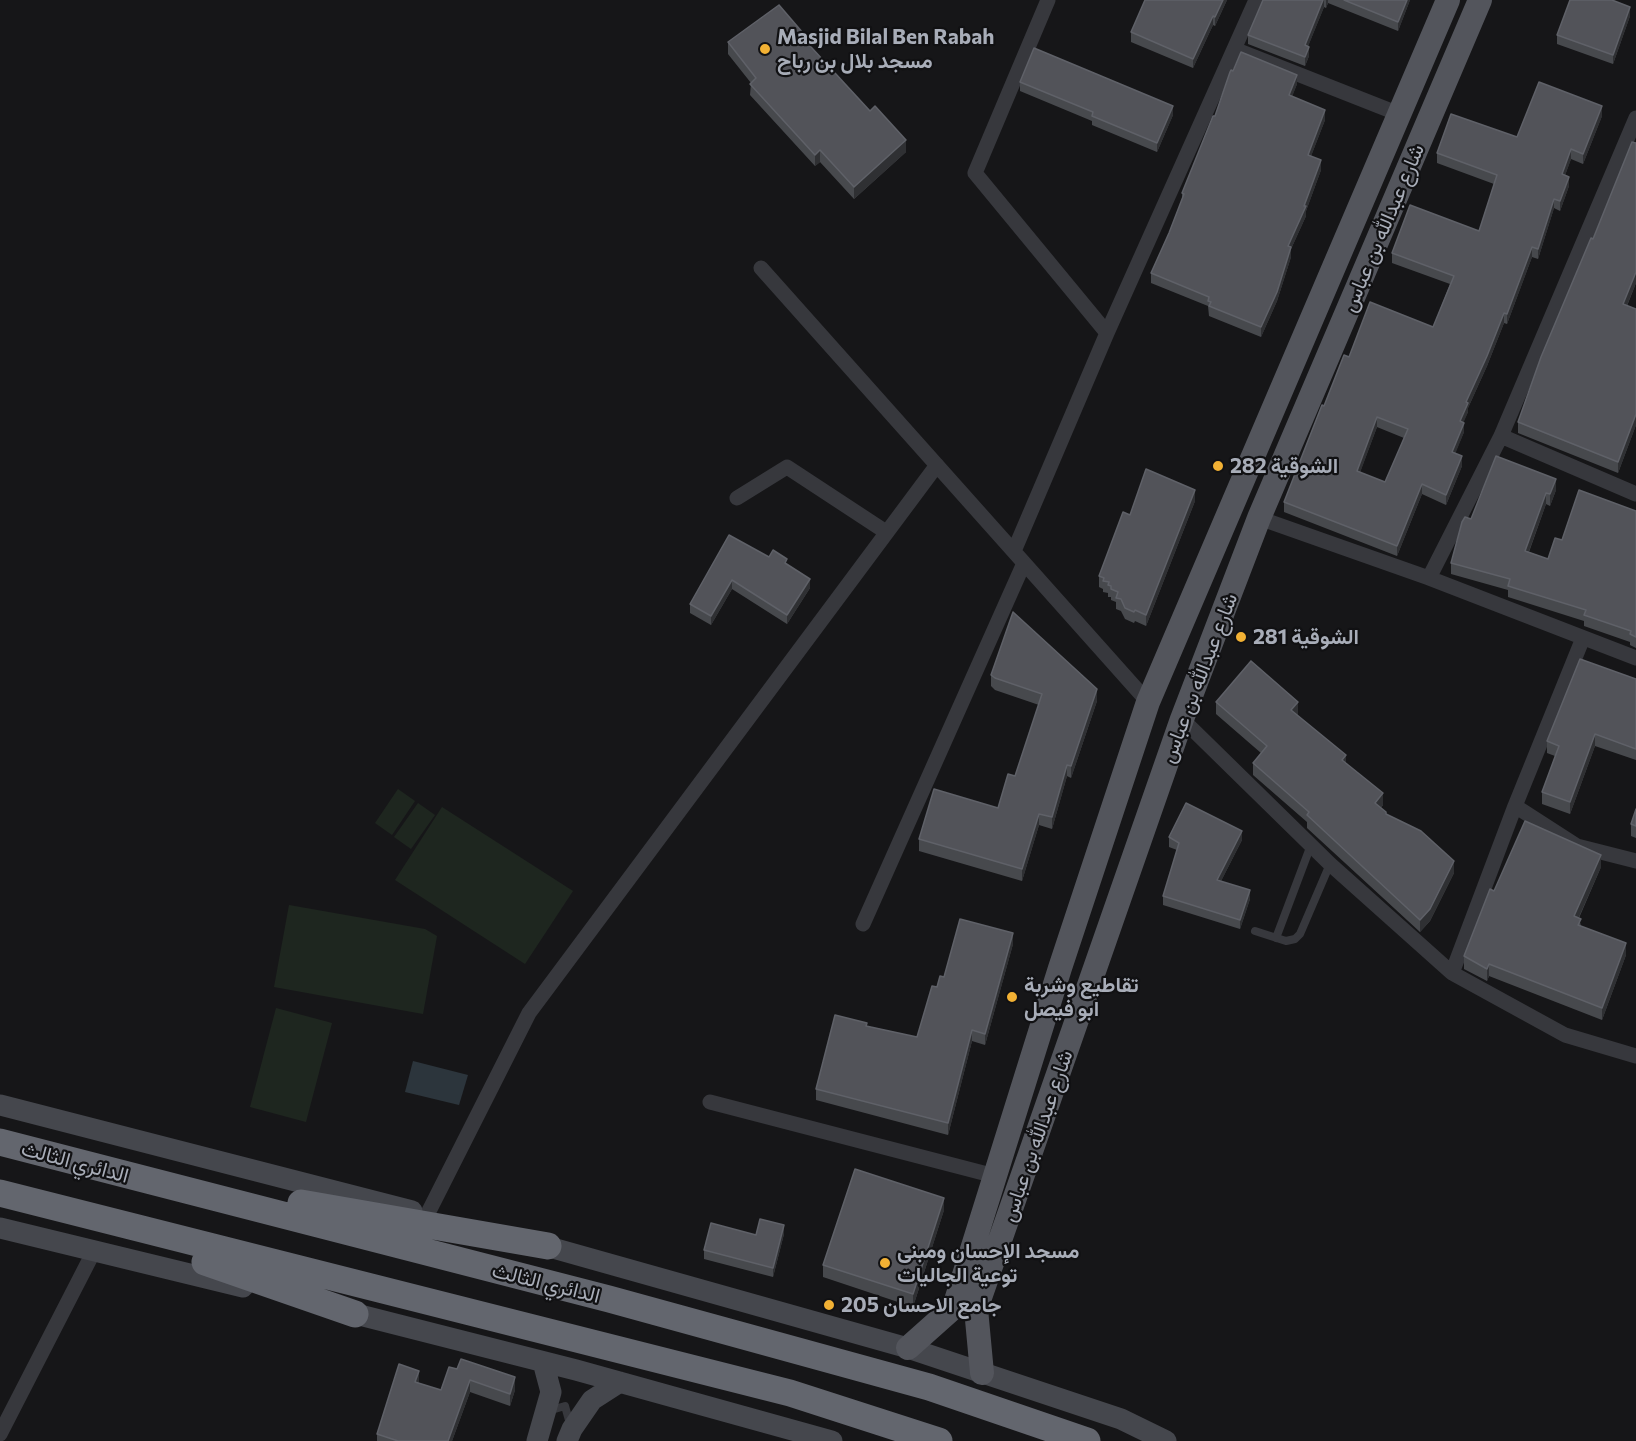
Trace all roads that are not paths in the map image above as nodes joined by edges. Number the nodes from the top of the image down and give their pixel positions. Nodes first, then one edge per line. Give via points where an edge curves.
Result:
1 (1048, 0) edge
2 (1256, 0) edge
3 (1448, 0) edge
4 (1480, 0) edge
5 (1234, 49) junction
6 (1399, 114) junction
7 (1636, 117) edge
8 (761, 268) dead end
9 (1107, 333) junction
10 (1501, 436) junction
11 (937, 465) junction
12 (1636, 494) edge
13 (737, 498) dead end
14 (1259, 518) junction
15 (886, 532) junction
16 (1014, 551) junction
17 (1024, 563) junction
18 (1429, 578) junction
19 (1583, 638) junction
20 (1636, 658) edge
21 (1148, 702) junction
22 (1182, 719) junction
23 (1515, 806) junction
24 (1311, 845) junction
25 (1636, 861) edge
26 (1330, 864) junction
27 (863, 924) dead end
28 (1255, 931) dead end
29 (1276, 938) junction
30 (1452, 973) junction
31 (1636, 1056) edge
32 (710, 1102) dead end
33 (0, 1105) edge
34 (0, 1142) edge
35 (105, 1169) junction
36 (995, 1176) junction
37 (0, 1193) edge
38 (28, 1201) junction
39 (428, 1215) junction
40 (0, 1228) edge
41 (548, 1246) junction
42 (94, 1251) junction
43 (355, 1314) junction
44 (908, 1348) junction
45 (543, 1362) junction
46 (982, 1373) junction
47 (620, 1382) junction
48 (546, 1412) junction
49 (0, 1434) edge
50 (569, 1435) edge
51 (537, 1441) edge
52 (832, 1441) edge
53 (939, 1441) edge
54 (1087, 1441) edge
55 (1166, 1441) edge

1 - 9 street via 975,173
2 - 5 street
3 - 6 main road, شارع عبدالله بن عباس
4 - 14 main road, شارع عبدالله بن عباس
5 - 6 street
5 - 9 street
6 - 21 main road, شارع عبدالله بن عباس
7 - 10 street
8 - 11 street
9 - 16 street
10 - 12 street
10 - 18 street
11 - 15 street
11 - 16 street
13 - 15 street via 787,467
14 - 18 street
14 - 22 main road, شارع عبدالله بن عباس
15 - 39 street via 529,1012
16 - 17 street
17 - 21 street
17 - 27 street
18 - 19 street
19 - 20 street
19 - 23 street
21 - 36 main road, شارع عبدالله بن عباس
22 - 24 street
22 - 46 main road, شارع عبدالله بن عباس via 976,1309
23 - 25 street via 1577,846
23 - 30 street
24 - 26 street
24 - 29 lane
26 - 29 lane via 1300,934 1286,941
26 - 30 street
28 - 29 lane
30 - 31 street via 1565,1035
32 - 36 street
33 - 39 main road
34 - 35 highway, الدائري الثالث
35 - 41 highway
35 - 54 highway, الدائري الثالث via 609,1299 929,1387
36 - 44 main road, شارع عبدالله بن عباس via 954,1307
37 - 38 highway
38 - 43 highway
38 - 53 highway via 790,1393
39 - 41 main road
40 - 42 main road
41 - 44 main road
42 - 43 main road
42 - 49 street
43 - 45 main road
44 - 46 main road
45 - 47 main road
45 - 48 main road via 551,1392
46 - 55 main road via 1121,1419
47 - 50 main road via 592,1400
47 - 52 main road
48 - 50 lane via 565,1406
48 - 51 main road

